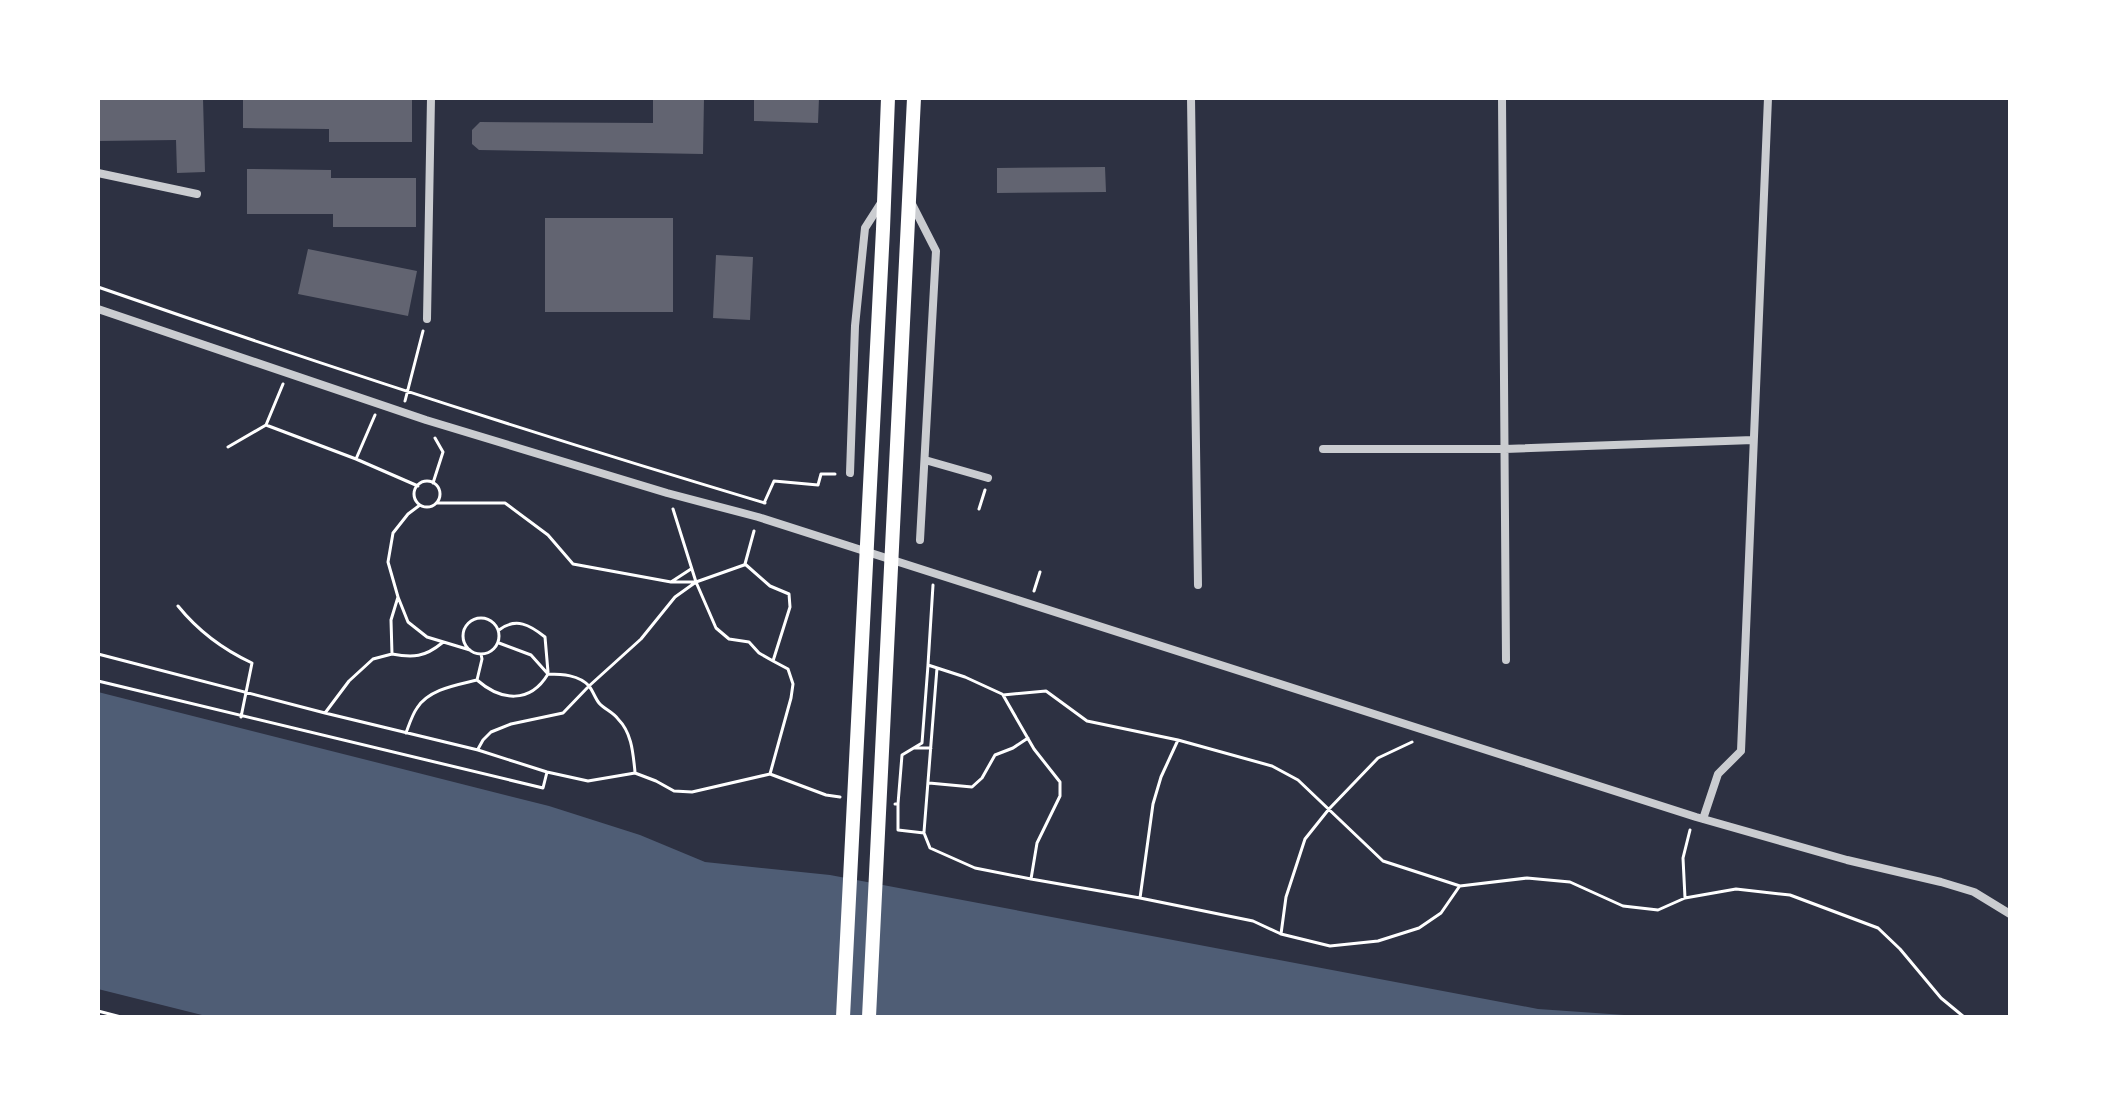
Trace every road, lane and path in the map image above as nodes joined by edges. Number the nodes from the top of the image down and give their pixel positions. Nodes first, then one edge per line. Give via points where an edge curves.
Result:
1 (431, 98) edge
2 (888, 98) edge
3 (914, 98) edge
4 (1191, 98) edge
5 (1502, 98) edge
6 (1768, 98) edge
7 (98, 173) edge
8 (197, 194) dead end
9 (885, 197) junction
10 (910, 200) junction
11 (98, 287) edge
12 (98, 309) edge
13 (427, 319) joint
14 (287, 373) junction
15 (407, 392) junction
16 (383, 406) junction
17 (402, 412) junction
18 (426, 420) junction
19 (266, 425) junction
20 (1753, 440) junction
21 (228, 447) dead end
22 (1323, 449) dead end
23 (1505, 449) junction
24 (356, 459) junction
25 (925, 460) junction
26 (850, 473) joint
27 (988, 478) joint
28 (433, 483) junction
29 (418, 486) junction
30 (667, 493) junction
31 (436, 503) junction
32 (420, 505) junction
33 (979, 509) dead end
34 (758, 517) junction
35 (920, 540) dead end
36 (745, 564) junction
37 (692, 568) junction
38 (1040, 572) dead end
39 (933, 573) junction
40 (671, 582) junction
41 (696, 582) junction
42 (1198, 585) dead end
43 (398, 597) junction
44 (1030, 605) junction
45 (178, 606) dead end
46 (499, 630) junction
47 (442, 643) junction
48 (498, 643) junction
49 (470, 650) junction
50 (98, 654) edge
51 (392, 654) junction
52 (481, 654) junction
53 (1506, 660) dead end
54 (773, 661) junction
55 (928, 665) junction
56 (937, 668) junction
57 (548, 674) junction
58 (477, 680) junction
59 (98, 681) edge
60 (589, 686) junction
61 (247, 692) junction
62 (1003, 695) junction
63 (325, 713) junction
64 (241, 717) junction
65 (1432, 732) junction
66 (406, 733) junction
67 (1028, 738) junction
68 (1178, 740) junction
69 (914, 748) junction
70 (931, 748) junction
71 (478, 750) junction
72 (547, 772) junction
73 (635, 773) junction
74 (770, 774) junction
75 (928, 783) junction
76 (841, 797) dead end
77 (884, 803) dead end
78 (898, 804) junction
79 (1329, 809) junction
80 (1700, 818) junction
81 (924, 833) junction
82 (1031, 879) junction
83 (1460, 886) junction
84 (1140, 898) junction
85 (1685, 898) junction
86 (2010, 914) edge
87 (1281, 934) junction
88 (98, 1011) edge
89 (110, 1014) junction
90 (105, 1017) edge
91 (121, 1017) edge
92 (843, 1017) edge
93 (869, 1017) edge
94 (1964, 1017) edge

1 - 13 street
2 - 9 main road
3 - 10 main road
4 - 42 street
5 - 23 street
6 - 20 street
7 - 8 street
9 - 26 street via 865,228
9 - 92 main road
10 - 25 street via 936,251
10 - 93 main road
11 - 15 path
12 - 14 street
13 - 15 path
14 - 16 street
14 - 19 path
15 - 17 path
15 - 26 path via 765,503 774,481 818,485 821,474
16 - 17 street
16 - 24 path
17 - 18 street
18 - 28 path via 443,452
18 - 30 street
19 - 21 path
19 - 24 path
20 - 23 street
20 - 80 street via 1741,751 1718,774
22 - 23 street
23 - 53 street
24 - 29 path
25 - 27 street
25 - 35 street
27 - 33 path
28 - 29 path
28 - 31 path via 440,492
29 - 32 path
30 - 34 street
30 - 37 path
31 - 32 path
31 - 40 path via 505,503 548,535 573,564
32 - 43 path via 393,533 388,562
34 - 36 path
34 - 39 street
36 - 41 path
36 - 54 path via 770,586 789,594
37 - 40 path
37 - 41 path
38 - 44 path
39 - 44 street
39 - 55 path
40 - 41 path
41 - 54 path via 716,628 729,639 749,642
41 - 60 path
43 - 47 path via 408,622
43 - 51 path via 391,620
44 - 65 street
45 - 61 path via 225,650 252,663
46 - 48 path
46 - 49 path via 485,618 468,623 463,634
46 - 57 path via 520,623 545,637
47 - 49 path
47 - 51 path via 420,656
48 - 52 path
48 - 57 path via 531,655
49 - 52 path
50 - 61 path
51 - 63 path via 373,659
52 - 58 path
54 - 74 path via 788,669 793,684
55 - 56 path
55 - 69 path via 922,743
56 - 62 path
56 - 70 path
57 - 58 path via 514,698
57 - 60 path via 578,678
58 - 66 path via 427,696
59 - 64 path
60 - 71 path via 563,713 491,732
60 - 73 path via 628,734
61 - 63 path
61 - 64 path
62 - 67 path
62 - 68 path via 1046,691 1087,721
63 - 66 path
64 - 72 path via 543,788
65 - 79 path via 1378,758
65 - 80 street
66 - 71 path
67 - 75 path via 995,755 972,787
67 - 82 path via 1060,782 1060,796 1037,843
68 - 79 path via 1272,766 1298,780
68 - 84 path via 1153,804
69 - 70 path
69 - 78 path via 902,755
70 - 75 path
71 - 72 path
72 - 73 path via 588,781
73 - 74 path via 674,791 692,792
74 - 76 path
75 - 81 path
77 - 78 path
78 - 81 path via 898,830
79 - 83 path via 1383,861
79 - 87 path via 1305,839 1286,897
80 - 85 path via 1691,824 1683,858
80 - 86 street via 1974,892
81 - 82 path via 930,848 975,868
82 - 84 path
83 - 85 path via 1527,878 1570,882 1623,906 1658,910
83 - 87 path via 1441,913 1419,928 1378,941 1330,946
84 - 87 path via 1253,921
85 - 94 path via 1736,889 1790,895 1878,928
88 - 89 path
89 - 90 path
89 - 91 path

